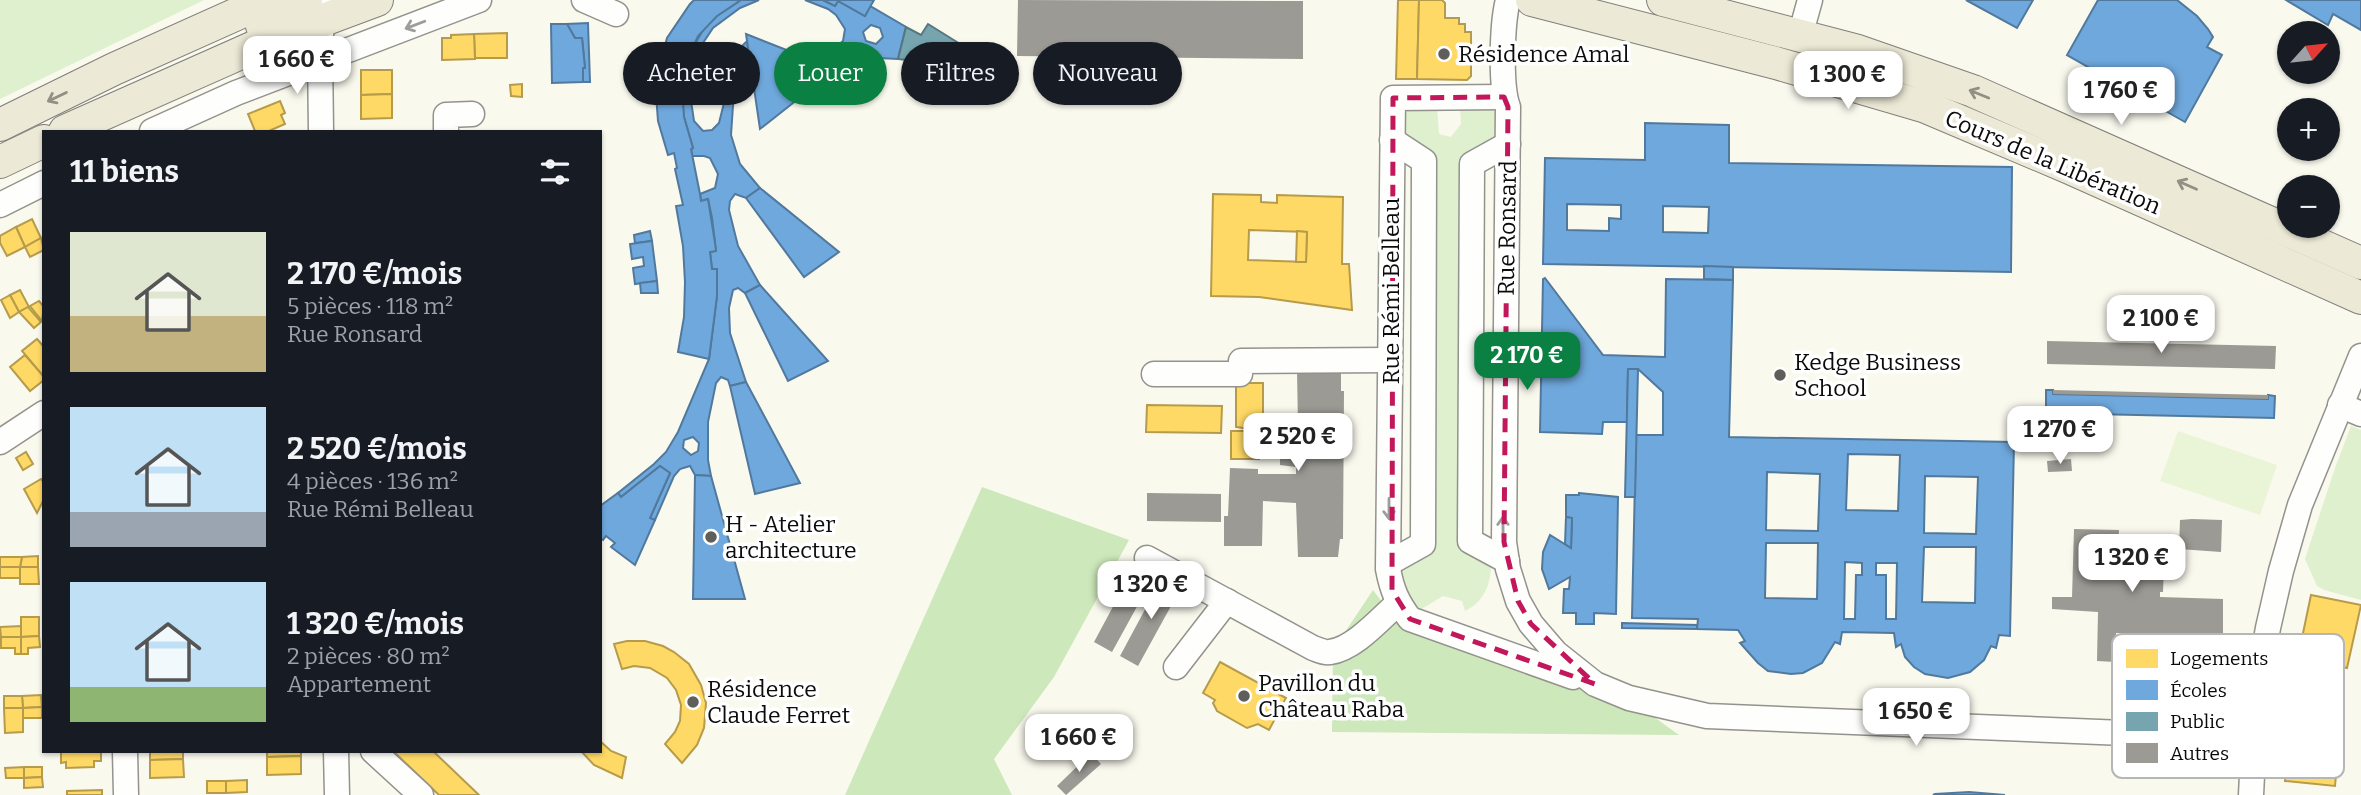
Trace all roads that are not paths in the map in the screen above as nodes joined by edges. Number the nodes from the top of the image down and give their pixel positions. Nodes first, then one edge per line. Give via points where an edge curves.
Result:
1 (268, 0) edge
2 (377, 0) edge
3 (479, 0) edge
4 (584, 0) edge
5 (1508, 0) edge
6 (1532, 0) edge
7 (1663, 0) edge
8 (1810, 0) edge
9 (323, 5) edge
10 (616, 14) dead end
11 (1595, 16) junction
12 (1800, 36) junction
13 (320, 61) junction
14 (1504, 97) junction
15 (472, 114) dead end
16 (0, 125) edge
17 (55, 130) edge
18 (67, 130) edge
19 (154, 130) edge
20 (321, 130) edge
21 (446, 130) edge
22 (1392, 139) junction
23 (42, 140) edge
24 (1508, 144) junction
25 (0, 162) edge
26 (42, 184) edge
27 (0, 205) edge
28 (2168, 211) junction
29 (2361, 263) edge
30 (2361, 275) edge
31 (2361, 298) edge
32 (2361, 356) edge
33 (1390, 359) junction
34 (1154, 374) dead end
35 (2350, 409) edge
36 (42, 414) edge
37 (0, 442) edge
38 (1147, 558) dead end
39 (1507, 561) junction
40 (1388, 563) junction
41 (1227, 601) junction
42 (1398, 603) junction
43 (1531, 624) junction
44 (2267, 634) edge
45 (1505, 652) junction
46 (1176, 667) dead end
47 (1595, 684) junction
48 (2112, 733) edge
49 (125, 753) edge
50 (336, 753) edge
51 (375, 753) edge
52 (126, 795) edge
53 (337, 795) edge
54 (421, 795) edge

1 -> 16 main road
2 - 9 main road
3 -> 13 street
4 - 10 street
5 - 14 street, Rue Ronsard
6 - 11 main road, Cours de la Libération
7 - 12 main road, Cours de la Libération
8 - 12 street
9 - 13 street
9 - 17 main road via 290,14 167,67 85,106
9 - 18 main road via 242,51
11 - 12 main road via 1655,15 1765,42
11 - 28 main road, Cours de la Libération via 1926,107
29 -> 12 main road, Cours de la Libération via 1973,91
13 - 19 street
13 - 20 street
14 - 22 street, Rue Rémi Belleau via 1393,98
14 - 24 street, Rue Ronsard
15 - 21 street via 446,115
22 - 33 street, Rue Rémi Belleau
22 - 40 street via 1424,162 1423,544
23 - 25 main road
39 -> 24 street, Rue Ronsard via 1503,509
24 - 39 street via 1472,164 1470,541
26 - 27 street
28 - 30 main road via 2225,218
28 - 31 main road, Cours de la Libération
32 - 35 street
33 - 34 street via 1241,361 1240,374
33 -> 40 street, Rue Rémi Belleau
35 - 44 street via 2300,505
36 - 37 street
38 - 41 street
39 - 43 street, Rue Ronsard via 1518,601
40 - 42 street, Rue Rémi Belleau
41 - 42 street via 1327,653 1365,634
41 - 46 street
42 - 45 street via 1410,619
43 - 45 street via 1524,643
43 - 47 street, Rue Ronsard via 1556,653
45 - 47 street
47 - 48 street, Rue Ronsard via 1629,698 1707,716
49 - 52 street
50 - 53 street
51 - 54 street

